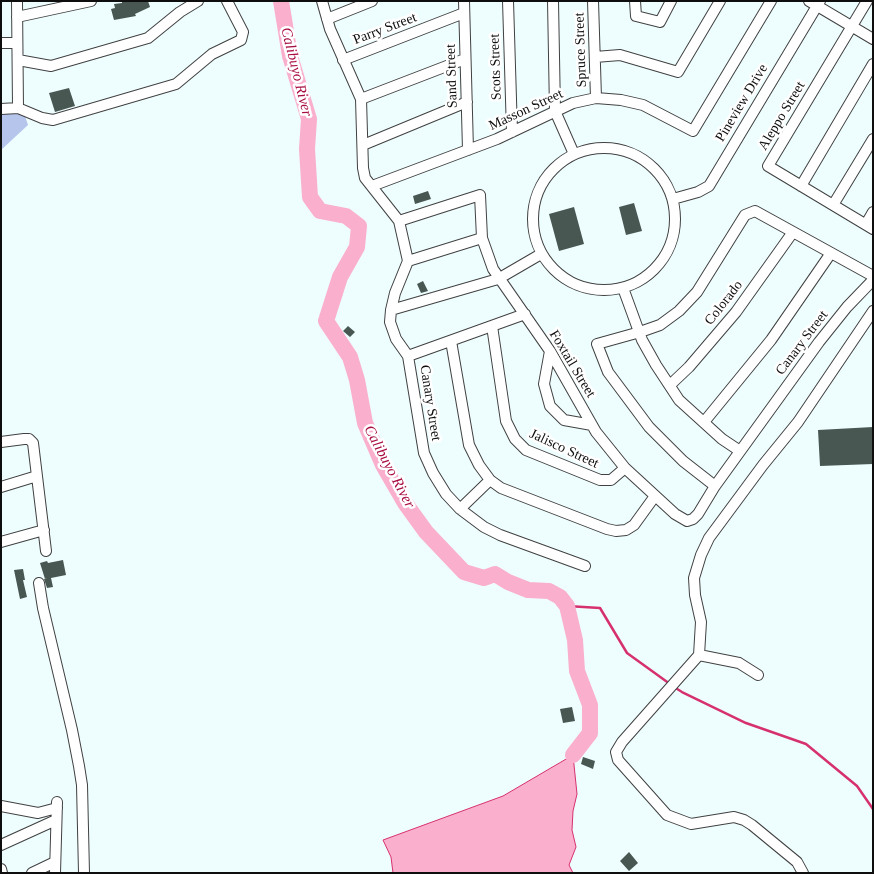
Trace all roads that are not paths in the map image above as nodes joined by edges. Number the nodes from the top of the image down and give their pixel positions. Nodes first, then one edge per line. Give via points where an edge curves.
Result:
1 (17, 1) edge
2 (91, 1) edge
3 (198, 1) edge
4 (227, 1) edge
5 (322, 1) edge
6 (372, 1) edge
7 (464, 1) edge
8 (508, 1) edge
9 (553, 1) edge
10 (593, 1) edge
11 (635, 1) edge
12 (670, 1) edge
13 (720, 1) edge
14 (771, 1) edge
15 (867, 1) edge
16 (815, 3) edge
17 (464, 13) junction
18 (17, 17) junction
19 (327, 19) junction
20 (852, 26) junction
21 (873, 39) edge
22 (17, 42) junction
23 (1, 43) edge
24 (595, 57) junction
25 (465, 59) junction
26 (18, 60) junction
27 (343, 60) junction
28 (873, 64) edge
29 (596, 98) junction
30 (361, 99) junction
31 (467, 102) junction
32 (18, 108) junction
33 (1, 109) edge
34 (555, 111) junction
35 (512, 132) junction
36 (873, 139) edge
37 (363, 145) junction
38 (468, 150) junction
39 (574, 154) junction
40 (372, 186) junction
41 (801, 186) junction
42 (673, 200) junction
43 (833, 205) junction
44 (873, 212) edge
45 (399, 221) junction
46 (869, 226) edge
47 (793, 232) junction
48 (482, 238) junction
49 (831, 253) junction
50 (541, 254) junction
51 (408, 261) junction
52 (873, 276) edge
53 (498, 279) junction
54 (873, 280) edge
55 (623, 288) junction
56 (391, 310) junction
57 (873, 311) edge
58 (525, 314) junction
59 (492, 326) junction
60 (640, 332) junction
61 (451, 340) junction
62 (550, 352) junction
63 (408, 356) junction
64 (670, 386) junction
65 (704, 422) junction
66 (592, 425) junction
67 (1, 442) edge
68 (740, 451) junction
69 (625, 468) junction
70 (37, 476) junction
71 (490, 480) junction
72 (715, 486) junction
73 (1, 487) edge
74 (655, 496) junction
75 (460, 509) junction
76 (687, 521) joint
77 (44, 530) junction
78 (1, 542) edge
79 (46, 552) dead end
80 (585, 566) dead end
81 (39, 583) dead end
82 (698, 657) junction
83 (758, 675) dead end
84 (1, 806) edge
85 (56, 820) junction
86 (1, 845) edge
87 (55, 868) edge
88 (32, 873) edge
89 (84, 873) edge
90 (803, 873) edge

1 - 18 street
2 - 18 street
3 - 26 street via 148,38 51,66
4 - 32 street via 243,32 241,40 212,54 176,84 53,120
5 - 19 street
6 - 19 street
7 - 17 street, Sand Street
8 - 35 street, Scots Street
9 - 34 street
10 - 24 street, Spruce Street
11 - 12 street via 636,16 660,22
13 - 24 street via 678,72 620,55
14 - 29 street, Masson Street via 693,131 643,105
15 - 20 street, Aleppo Street
16 - 20 street
16 - 42 street, Pineview Drive via 709,186
17 - 25 street, Sand Street
17 - 27 street, Parry Street
18 - 22 street
19 - 27 street
20 - 21 street
20 - 41 street, Aleppo Street via 768,166
22 - 23 street
22 - 26 street
24 - 29 street, Spruce Street
25 - 30 street
25 - 31 street, Sand Street
26 - 32 street
27 - 30 street
28 - 41 street
29 - 34 street, Masson Street
30 - 37 street
31 - 37 street
31 - 38 street, Sand Street
32 - 33 street
34 - 35 street, Masson Street
34 - 39 street
35 - 38 street, Masson Street
36 - 43 street
37 - 40 street via 362,168
38 - 40 street, Masson Street
39 - 42 street via 611,148 629,152 659,173
39 - 50 street via 544,179 536,197 532,216 534,236
40 - 45 street
41 - 43 street, Aleppo Street
42 - 55 street via 675,225 672,242 664,258 653,271
43 - 46 street, Aleppo Street
44 - 46 street
45 - 48 street, Foxtail Street via 480,195
45 - 51 street
47 - 49 street
47 - 60 street via 755,211 745,215 697,292 660,325
47 - 64 street, Colorado via 736,312
48 - 51 street
48 - 53 street, Foxtail Street
49 - 52 street
49 - 65 street via 771,340
50 - 53 street
50 - 55 street via 555,272 582,287 597,290
51 - 56 street, Canary Street
53 - 56 street
53 - 58 street, Foxtail Street
54 - 68 street, Canary Street via 819,342
55 - 60 street
56 - 63 street, Canary Street via 392,330
57 - 82 street via 798,422 709,538 694,578 701,622
58 - 59 street
58 - 62 street, Foxtail Street
59 - 61 street
59 - 69 street, Jalisco Street via 506,421 515,439 526,450 600,480 611,480
60 - 64 street
60 - 72 street via 597,344 608,372 650,427 683,461
61 - 63 street
61 - 71 street via 469,445
62 - 66 street, Foxtail Street
62 - 66 street via 544,384 550,406 564,420
63 - 75 street, Canary Street via 424,454 440,484
64 - 65 street via 679,400
65 - 68 street
66 - 69 street, Foxtail Street
67 - 70 street via 24,438 33,443
68 - 72 street, Canary Street
69 - 74 street, Foxtail Street
70 - 73 street
70 - 77 street
71 - 74 street via 501,488 616,531 634,525
71 - 75 street
72 - 76 street, Canary Street via 698,514
74 - 76 street, Foxtail Street
75 - 80 street, Canary Street via 500,535
77 - 78 street
77 - 79 street
81 - 89 street via 82,785
82 - 83 street via 739,663
82 - 90 street via 622,742 616,752 618,760 668,815 692,824 734,818 744,820 797,862
84 - 85 street via 38,813 57,805
85 - 86 street
85 - 87 street
87 - 88 street

